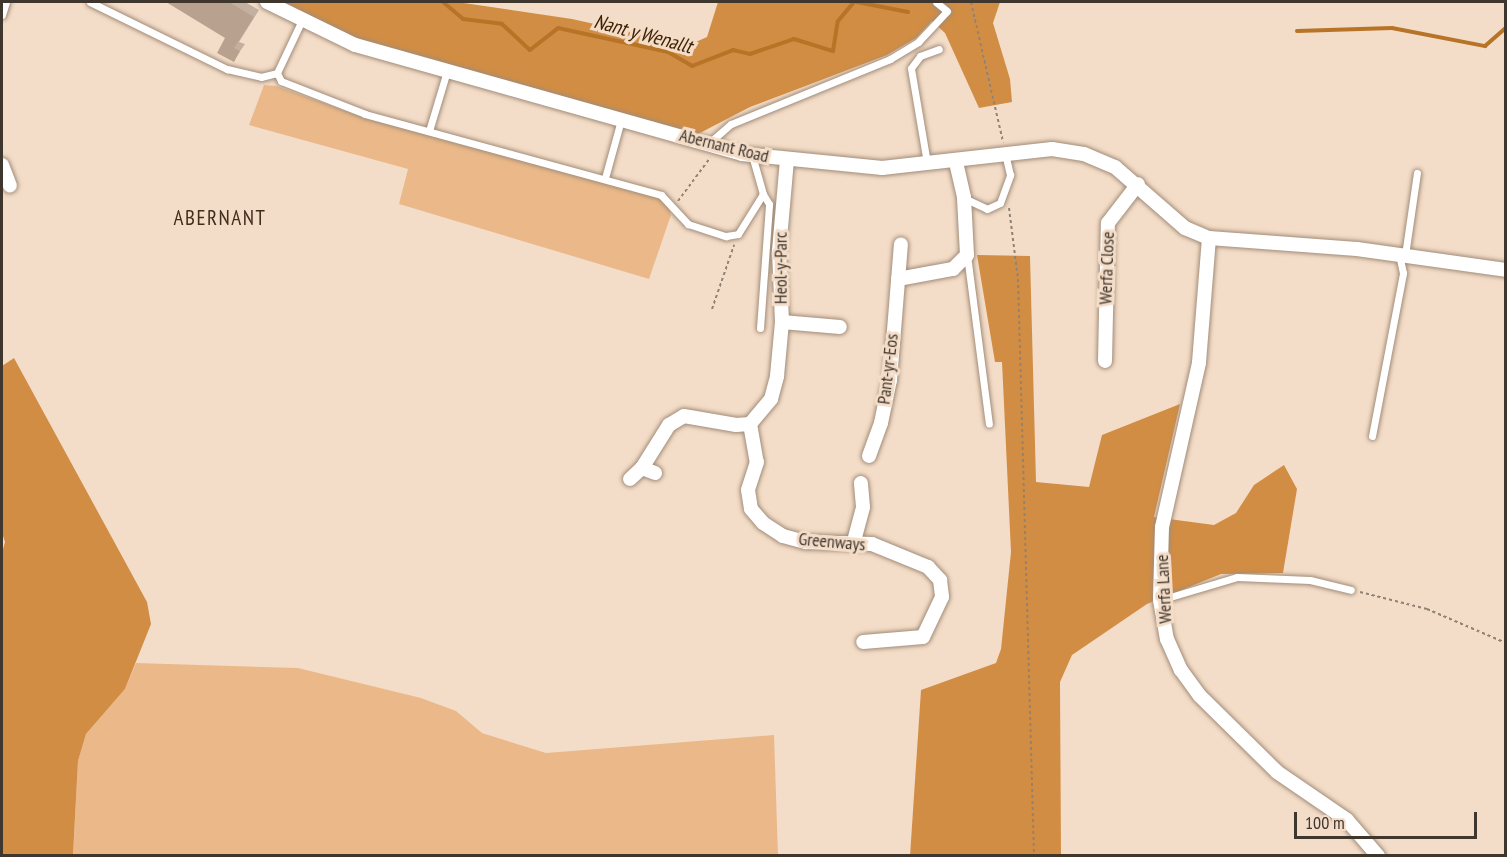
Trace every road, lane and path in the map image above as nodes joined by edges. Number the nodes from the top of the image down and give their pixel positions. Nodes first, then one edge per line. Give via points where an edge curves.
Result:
1 (6, 2) edge
2 (90, 2) edge
3 (267, 2) edge
4 (936, 2) edge
5 (971, 2) edge
6 (2, 15) edge
7 (302, 20) junction
8 (939, 49) dead end
9 (447, 71) junction
10 (277, 73) junction
11 (621, 119) junction
12 (429, 131) junction
13 (709, 143) junction
14 (1005, 153) junction
15 (752, 155) junction
16 (787, 160) junction
17 (956, 161) junction
18 (2, 165) edge
19 (927, 165) junction
20 (1417, 173) dead end
21 (605, 178) junction
22 (1138, 184) junction
23 (10, 186) dead end
24 (1007, 192) junction
25 (763, 194) junction
26 (964, 197) junction
27 (673, 204) junction
28 (738, 234) junction
29 (1209, 238) junction
30 (901, 244) dead end
31 (1402, 254) junction
32 (967, 255) junction
33 (1506, 270) edge
34 (898, 279) junction
35 (712, 309) dead end
36 (782, 322) junction
37 (840, 327) dead end
38 (760, 328) dead end
39 (1105, 361) dead end
40 (750, 424) junction
41 (989, 424) dead end
42 (1372, 436) dead end
43 (869, 456) dead end
44 (630, 479) dead end
45 (861, 483) dead end
46 (854, 541) junction
47 (1351, 590) joint
48 (1160, 600) junction
49 (863, 642) dead end
50 (1506, 643) edge
51 (1034, 855) edge
52 (1378, 855) edge

1 - 6 lane
2 - 10 lane via 227,69 261,77
3 - 7 street, Abernant Road
4 - 13 lane via 947,11 918,42 890,59 731,124
5 - 14 path
7 - 9 street, Abernant Road via 355,45
7 - 10 lane
8 - 19 lane via 920,56 911,69
9 - 11 street, Abernant Road
9 - 12 lane
10 - 12 lane via 281,81 355,110
11 - 13 street, Abernant Road
11 - 21 lane
12 - 21 lane
13 - 15 street, Abernant Road
13 - 27 path via 711,156 681,199
14 - 17 street, Abernant Road
14 - 22 street, Abernant Road via 1052,149 1084,154 1115,167
14 - 24 lane via 1010,175
15 - 16 street, Abernant Road
15 - 25 lane
16 - 19 street, Abernant Road via 882,168
16 - 36 street, Heol-y-Parc via 779,251
17 - 19 street, Abernant Road
17 - 26 street
18 - 23 street
20 - 31 lane
21 - 27 lane via 661,195
22 - 29 street, Abernant Road via 1185,228
22 - 39 street, Werfa Close via 1108,224
24 - 26 lane via 1000,203 987,209
24 - 51 path via 1018,279
25 - 28 lane
25 - 38 lane via 770,204
26 - 32 street
27 - 28 lane via 688,224 726,236
28 - 35 path
29 - 31 street
29 - 48 street, Werfa Lane via 1199,363 1162,527
30 - 34 street, Pant-yr-Eos
31 - 33 street
31 - 42 lane via 1403,273
32 - 34 street via 953,269
32 - 41 lane
34 - 43 street, Pant-yr-Eos via 890,380
36 - 37 street
36 - 40 street, Heol-y-Parc via 771,399
40 - 44 street via 684,416 669,425 649,471
40 - 46 street, Greenways via 757,462 748,490 751,509 763,523 783,536 806,542
45 - 46 street via 863,507
46 - 49 street, Greenways via 917,562 940,580 942,597 923,637
47 - 48 lane via 1310,580 1237,576
47 - 50 path via 1426,609
48 - 52 street, Werfa Lane via 1167,639 1181,670 1200,696 1277,772 1347,820

